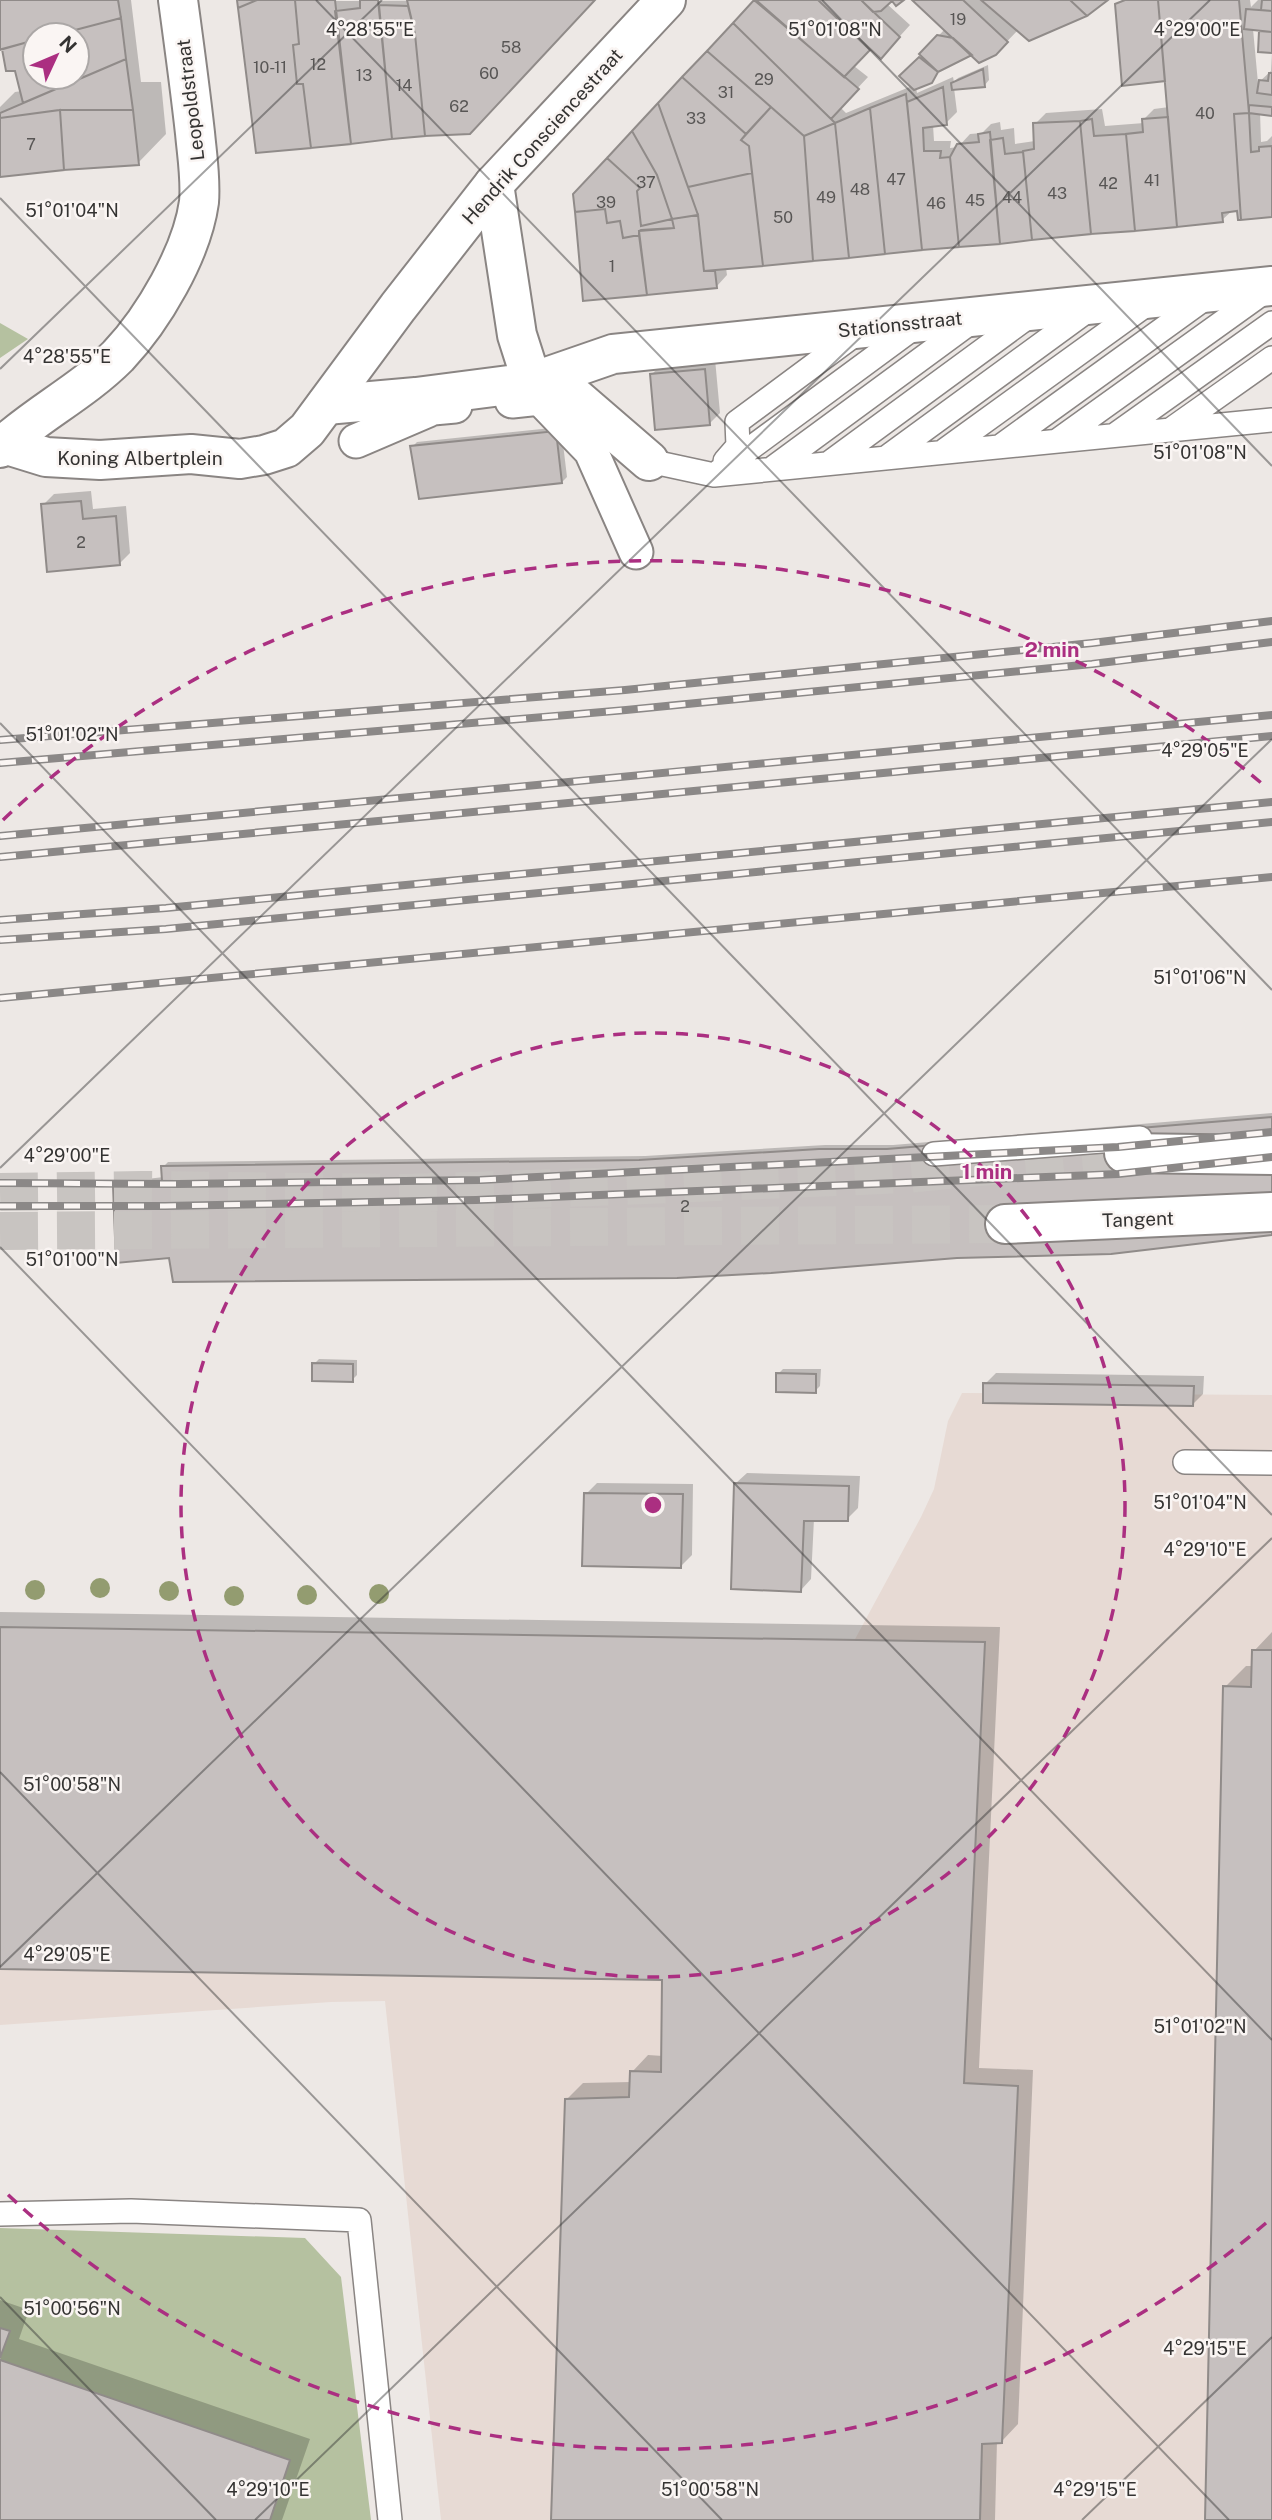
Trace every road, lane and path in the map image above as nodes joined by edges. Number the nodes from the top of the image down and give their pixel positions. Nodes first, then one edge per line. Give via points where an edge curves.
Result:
1 (178, 0) edge
2 (666, 0) edge
3 (494, 184) junction
4 (199, 201) joint
5 (1272, 286) edge
6 (1213, 292) junction
7 (1155, 298) junction
8 (1096, 304) junction
9 (1038, 310) junction
10 (979, 316) junction
11 (921, 322) junction
12 (1272, 323) edge
13 (862, 328) junction
14 (1272, 358) edge
15 (532, 382) junction
16 (336, 391) junction
17 (1272, 420) edge
18 (1170, 430) junction
19 (1114, 436) junction
20 (356, 440) dead end
21 (1056, 441) junction
22 (1, 446) edge
23 (999, 447) junction
24 (943, 452) junction
25 (885, 458) junction
26 (649, 461) joint
27 (828, 463) junction
28 (771, 469) junction
29 (714, 475) junction
30 (636, 552) dead end
31 (1124, 1153) tunnel mouth
32 (934, 1154) dead end
33 (1263, 1155) edge
34 (1272, 1212) edge
35 (1004, 1224) tunnel mouth
36 (1185, 1462) dead end
37 (1272, 1463) edge
38 (0, 2214) edge
39 (390, 2520) edge

1 - 4 main road, Leopoldstraat
2 - 3 main road, Hendrik Consciencestraat
3 - 15 main road via 517,335
3 - 16 main road, Hendrik Consciencestraat
4 - 22 main road, Koning Albertplein via 184,250 139,331 87,384
5 - 6 main road, Stationsstraat
5 - 21 lane
6 - 7 main road, Stationsstraat
6 - 23 lane
7 - 8 main road, Stationsstraat
7 - 24 lane
8 - 9 main road, Stationsstraat
8 - 25 lane
9 - 10 main road, Stationsstraat
9 - 27 lane
10 - 11 main road, Stationsstraat
10 - 28 lane
11 - 13 main road, Stationsstraat
11 - 29 lane
12 - 19 lane
13 - 15 main road, Stationsstraat via 613,354
13 - 29 lane via 737,422 738,446
14 - 18 lane
15 - 16 main road via 416,397
15 - 26 main road via 576,398
16 - 22 main road, Koning Albertplein via 307,430 286,448 240,459 191,454 46,457
17 - 18 lane
18 - 19 lane
19 - 21 lane
20 - 30 street via 433,408 540,398 591,451
21 - 23 lane
23 - 24 lane
24 - 25 lane
25 - 27 lane
26 - 29 lane
27 - 28 lane
28 - 29 lane
31 - 33 main road
32 - 33 lane via 1142,1138
34 - 35 main road, Tangent
36 - 37 lane
38 - 39 lane via 131,2211 359,2220

